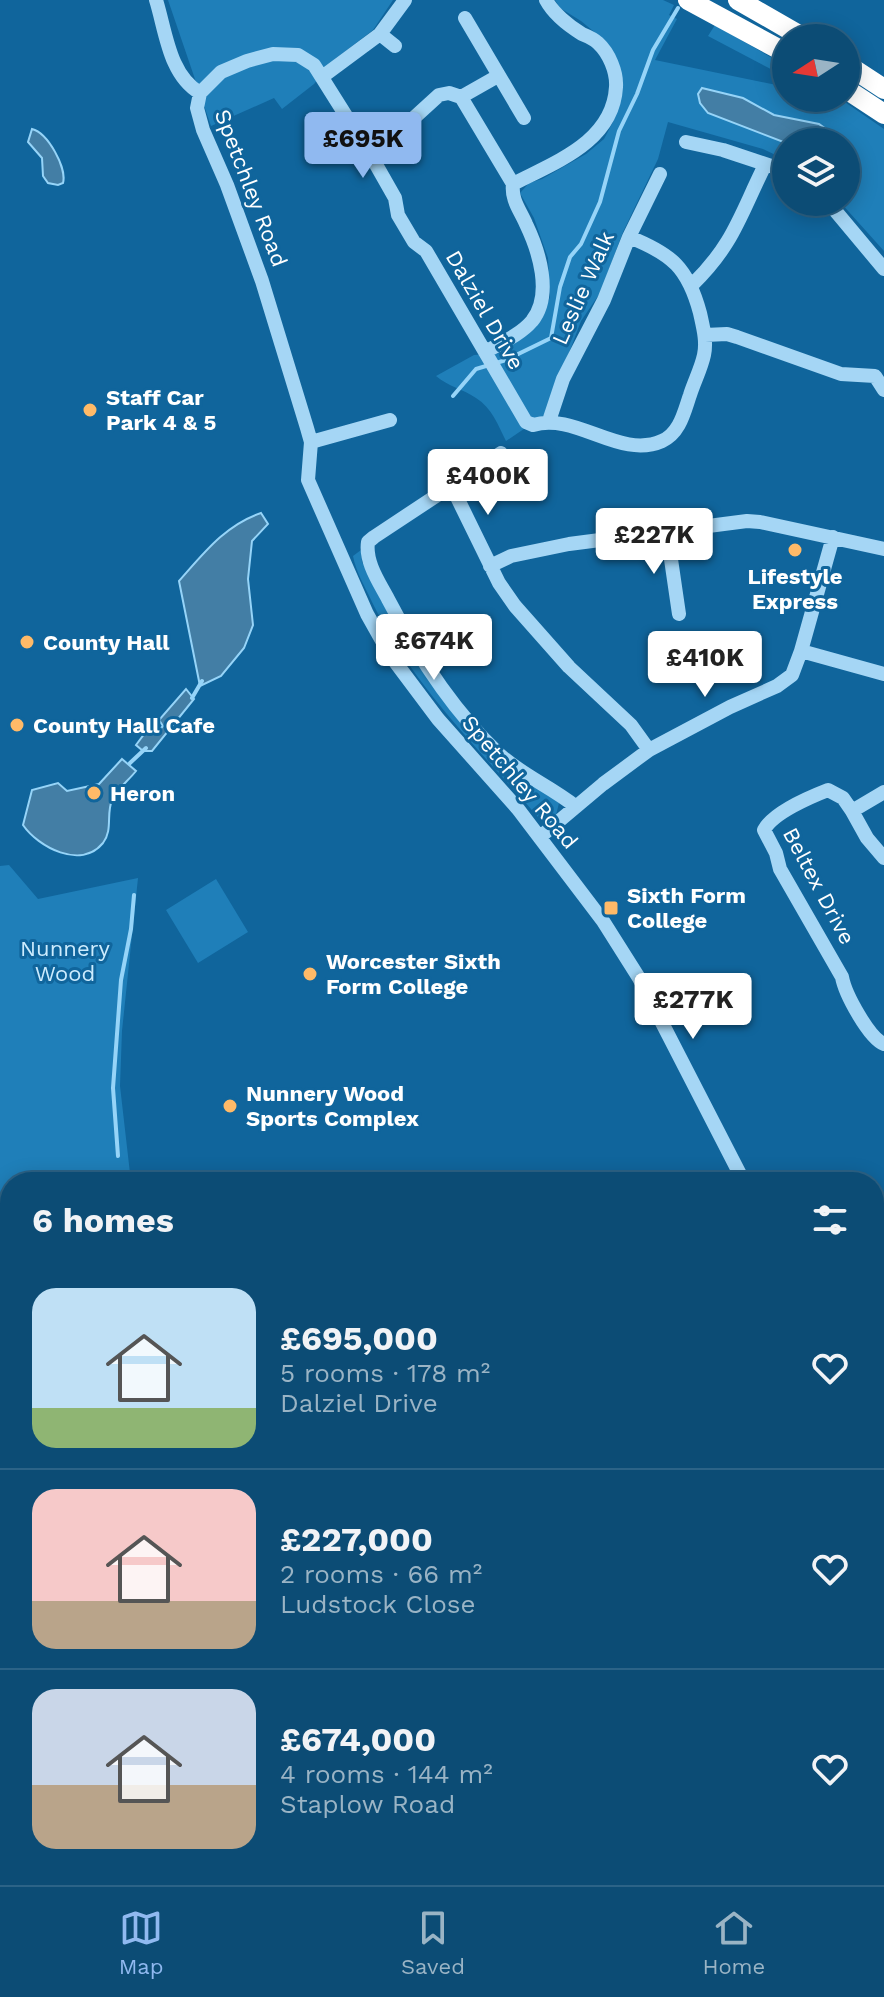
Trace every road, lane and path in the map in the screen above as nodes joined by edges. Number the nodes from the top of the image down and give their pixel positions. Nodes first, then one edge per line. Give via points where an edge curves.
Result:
1 (156, 0) edge
2 (405, 0) edge
3 (546, 0) edge
4 (688, 0) edge
5 (738, 0) edge
6 (465, 18) dead end
7 (780, 24) edge
8 (380, 34) junction
9 (772, 45) edge
10 (395, 46) dead end
11 (860, 73) edge
12 (498, 76) junction
13 (322, 77) junction
14 (884, 89) edge
15 (200, 93) junction
16 (461, 97) junction
17 (860, 98) edge
18 (884, 114) edge
19 (524, 118) dead end
20 (686, 142) dead end
21 (370, 154) junction
22 (765, 165) junction
23 (772, 167) edge
24 (660, 174) dead end
25 (513, 184) junction
26 (840, 216) edge
27 (629, 237) junction
28 (884, 269) edge
29 (692, 285) junction
30 (705, 335) junction
31 (489, 360) junction
32 (880, 371) edge
33 (884, 390) edge
34 (390, 420) dead end
35 (549, 421) junction
36 (311, 442) junction
37 (501, 453) dead end
38 (451, 485) junction
39 (667, 532) junction
40 (833, 537) junction
41 (884, 549) edge
42 (490, 566) junction
43 (679, 614) dead end
44 (801, 651) junction
45 (884, 674) edge
46 (649, 750) junction
47 (884, 792) edge
48 (575, 806) junction
49 (852, 811) junction
50 (540, 837) junction
51 (884, 858) edge
52 (884, 1044) edge
53 (739, 1172) edge

1 - 15 street, Spetchley Road via 178,74
2 - 8 street
3 - 25 street via 578,31 598,42 611,63 616,93 604,127 590,141
4 - 9 highway
5 - 7 highway
6 - 12 street
8 - 10 street
8 - 13 street
11 - 14 highway
12 - 16 street
12 - 19 street
13 - 15 street, Dalziel Drive via 298,55 273,54 221,72
13 - 21 street, Dalziel Drive
15 - 36 street, Spetchley Road via 197,108 203,130 262,281
16 - 21 street via 439,95
16 - 25 street
17 - 18 highway
20 - 22 street
21 - 31 street, Dalziel Drive via 395,198 398,215 426,251
22 - 23 street
22 - 29 street via 729,242
24 - 27 street, Leslie Walk
25 - 31 street via 514,201 540,260 541,301 534,318
26 - 28 street
27 - 29 street, Dalziel Drive via 682,267
27 - 35 street, Leslie Walk
29 - 30 street, Dalziel Drive
30 - 32 street via 727,334 841,374
30 - 35 street, Dalziel Drive via 704,355 680,423 661,442 643,447
31 - 35 street, Dalziel Drive via 526,422
32 - 33 street
34 - 36 street
36 - 50 street, Spetchley Road via 308,480 348,577 382,641 438,719
37 - 38 street
38 - 42 street
38 - 48 street via 368,542 371,565 418,655 447,695 500,755
39 - 40 street via 760,522
39 - 42 street via 569,544
39 - 43 street
40 - 41 street
40 - 44 street
42 - 46 street via 547,644 623,717
44 - 45 street
44 - 46 street via 785,681
46 - 48 street
47 - 49 street
48 - 50 street
49 - 51 street
49 - 52 street, Beltex Drive via 828,790 768,822 764,830 844,988 873,1037
50 - 53 street, Spetchley Road via 639,978

